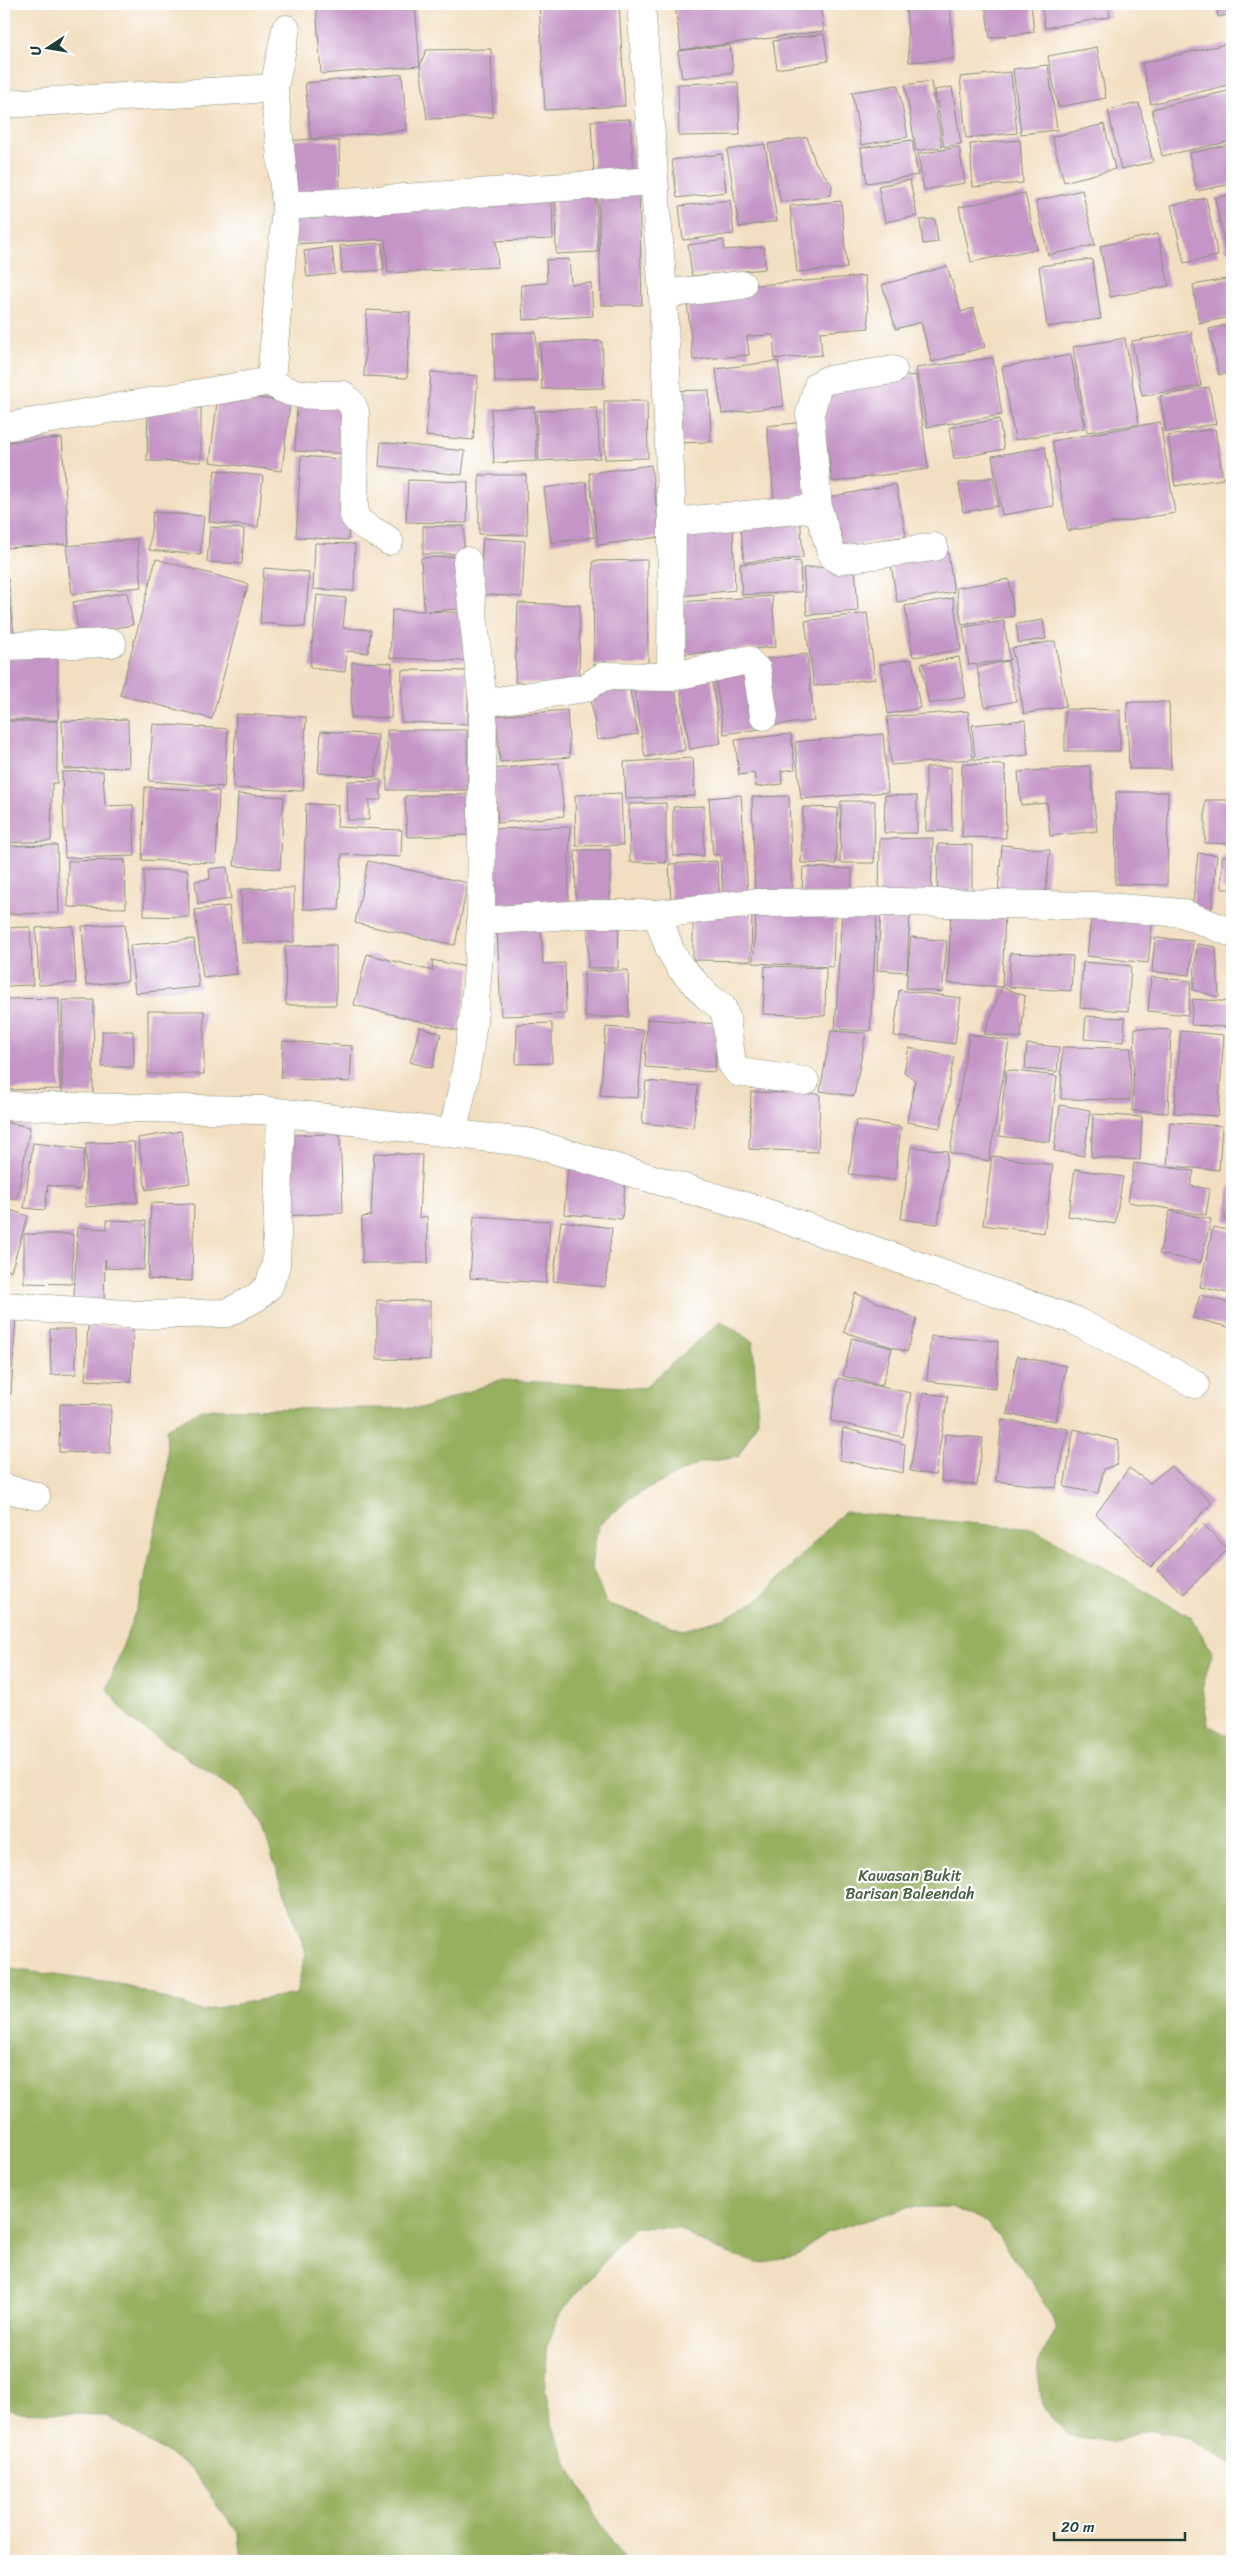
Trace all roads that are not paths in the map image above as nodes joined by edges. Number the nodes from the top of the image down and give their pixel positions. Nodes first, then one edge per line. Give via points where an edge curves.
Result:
1 (641, 4) edge
2 (286, 29) dead end
3 (274, 88) junction
4 (4, 104) edge
5 (654, 181) junction
6 (286, 206) junction
7 (742, 285) dead end
8 (663, 294) junction
9 (893, 370) dead end
10 (271, 380) junction
11 (4, 428) edge
12 (818, 508) junction
13 (672, 522) junction
14 (389, 541) dead end
15 (934, 547) dead end
16 (467, 561) dead end
17 (112, 643) dead end
18 (4, 646) edge
19 (671, 677) junction
20 (483, 704) junction
21 (764, 716) dead end
22 (656, 914) junction
23 (481, 921) junction
24 (1232, 933) edge
25 (805, 1081) dead end
26 (4, 1106) edge
27 (282, 1113) junction
28 (452, 1133) junction
29 (4, 1306) edge
30 (1195, 1384) dead end
31 (4, 1488) edge
32 (36, 1496) dead end

1 - 5 street
2 - 3 street
3 - 4 street
3 - 6 street
5 - 6 street
5 - 8 street
6 - 10 street
7 - 8 street
8 - 13 street
9 - 12 street via 827,380 818,385 810,414
10 - 11 street
10 - 14 street via 290,393 344,395 352,404 355,412 354,516 361,526
12 - 13 street
12 - 15 street via 832,555 838,560
13 - 19 street
16 - 20 street
17 - 18 street
19 - 20 street via 604,676 585,688
19 - 21 street via 747,660 757,670
20 - 23 street
22 - 23 street via 584,914
22 - 24 street via 753,904 895,902 1095,906 1182,913
22 - 25 street via 680,967 722,1007 732,1064 738,1072
23 - 28 street via 475,1017 464,1090
26 - 27 street
27 - 28 street
27 - 29 street via 276,1265 269,1286 257,1297 227,1313 140,1315
28 - 30 street via 532,1143 761,1211 1074,1320
31 - 32 street

